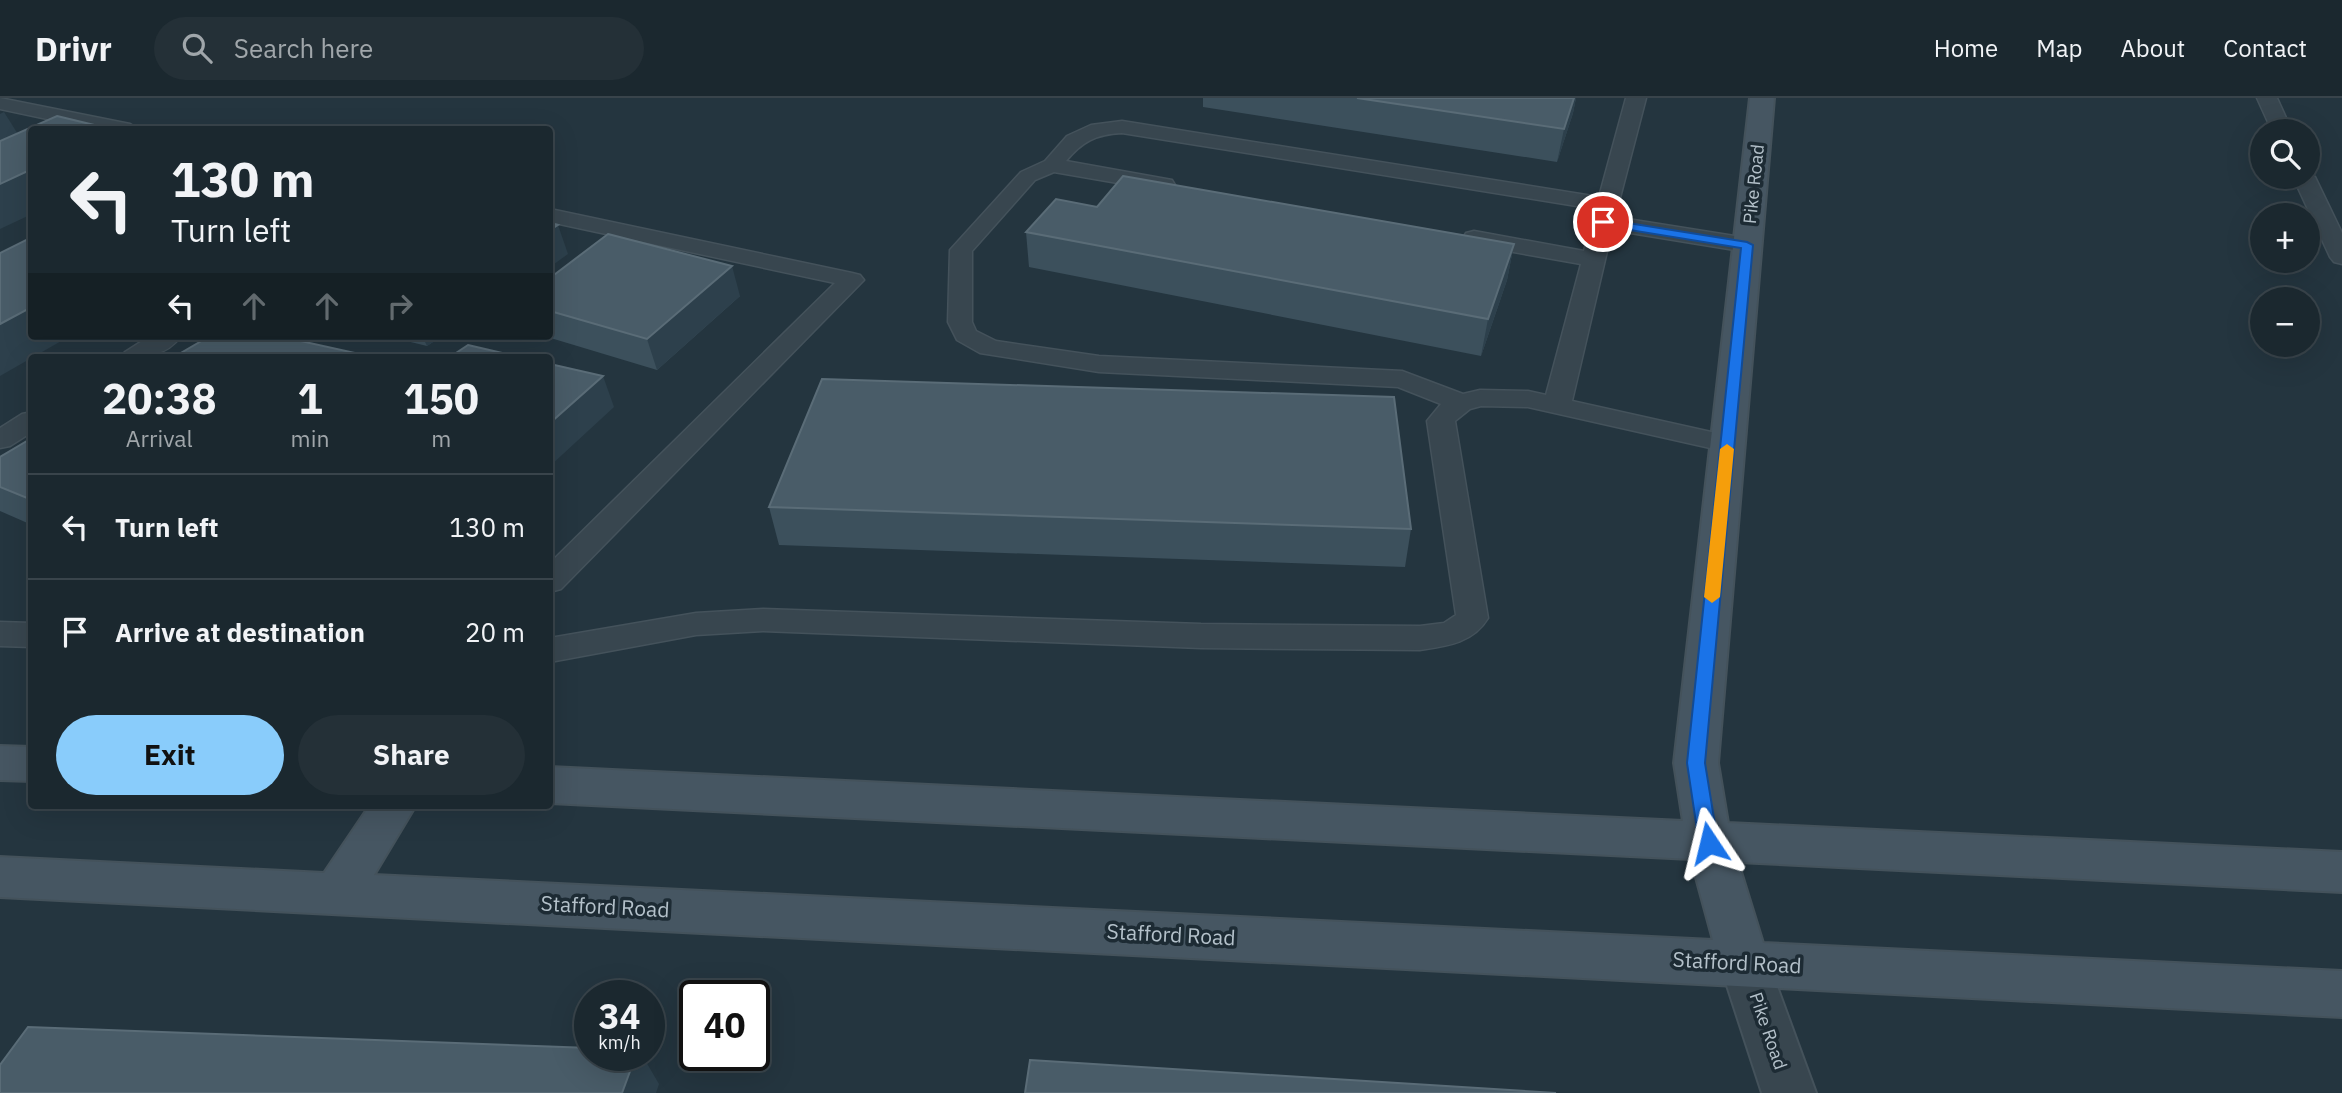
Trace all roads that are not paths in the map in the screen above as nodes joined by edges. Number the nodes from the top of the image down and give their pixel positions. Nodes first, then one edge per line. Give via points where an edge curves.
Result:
1 (1636, 98) edge
2 (1762, 98) edge
3 (2267, 98) edge
4 (0, 103) edge
5 (2277, 119) edge
6 (79, 125) edge
7 (1052, 165) junction
8 (1187, 188) edge
9 (2310, 189) edge
10 (1605, 214) junction
11 (553, 217) edge
12 (1458, 236) edge
13 (1747, 245) junction
14 (2342, 257) edge
15 (1593, 259) junction
16 (162, 340) edge
17 (139, 354) edge
18 (1461, 403) junction
19 (1557, 406) junction
20 (28, 422) edge
21 (0, 440) edge
22 (1728, 444) junction
23 (553, 578) edge
24 (0, 634) edge
25 (28, 635) edge
26 (553, 649) edge
27 (0, 763) edge
28 (28, 764) edge
29 (553, 785) edge
30 (391, 809) edge
31 (1709, 843) junction
32 (2342, 872) edge
33 (0, 877) edge
34 (337, 893) junction
35 (1745, 964) junction
36 (2342, 994) edge
37 (1789, 1093) edge

1 - 10 lane
2 - 13 main road, Pike Road
3 - 5 lane
4 - 6 lane
7 - 8 lane
7 - 10 lane via 1082,134 1122,127
7 - 18 lane via 1028,176 961,250 960,322 966,335 989,348 1099,363 1402,379
9 - 14 lane
10 - 13 lane
10 - 15 lane
11 - 23 lane via 852,280
12 - 15 lane
13 - 22 main road, Pike Road
15 - 19 lane
16 - 17 lane
18 - 19 lane via 1501,397
18 - 26 lane via 1441,421 1472,618 1450,634 1420,638 1201,636 741,620
19 - 22 lane
20 - 21 lane
22 - 31 main road, Pike Road via 1696,763
24 - 25 lane
27 - 28 main road
29 - 31 main road
30 - 34 main road
31 - 32 main road
31 - 35 main road, Pike Road
33 - 34 main road, Stafford Road
34 - 35 main road, Stafford Road
35 - 36 main road, Stafford Road
35 - 37 street, Pike Road

